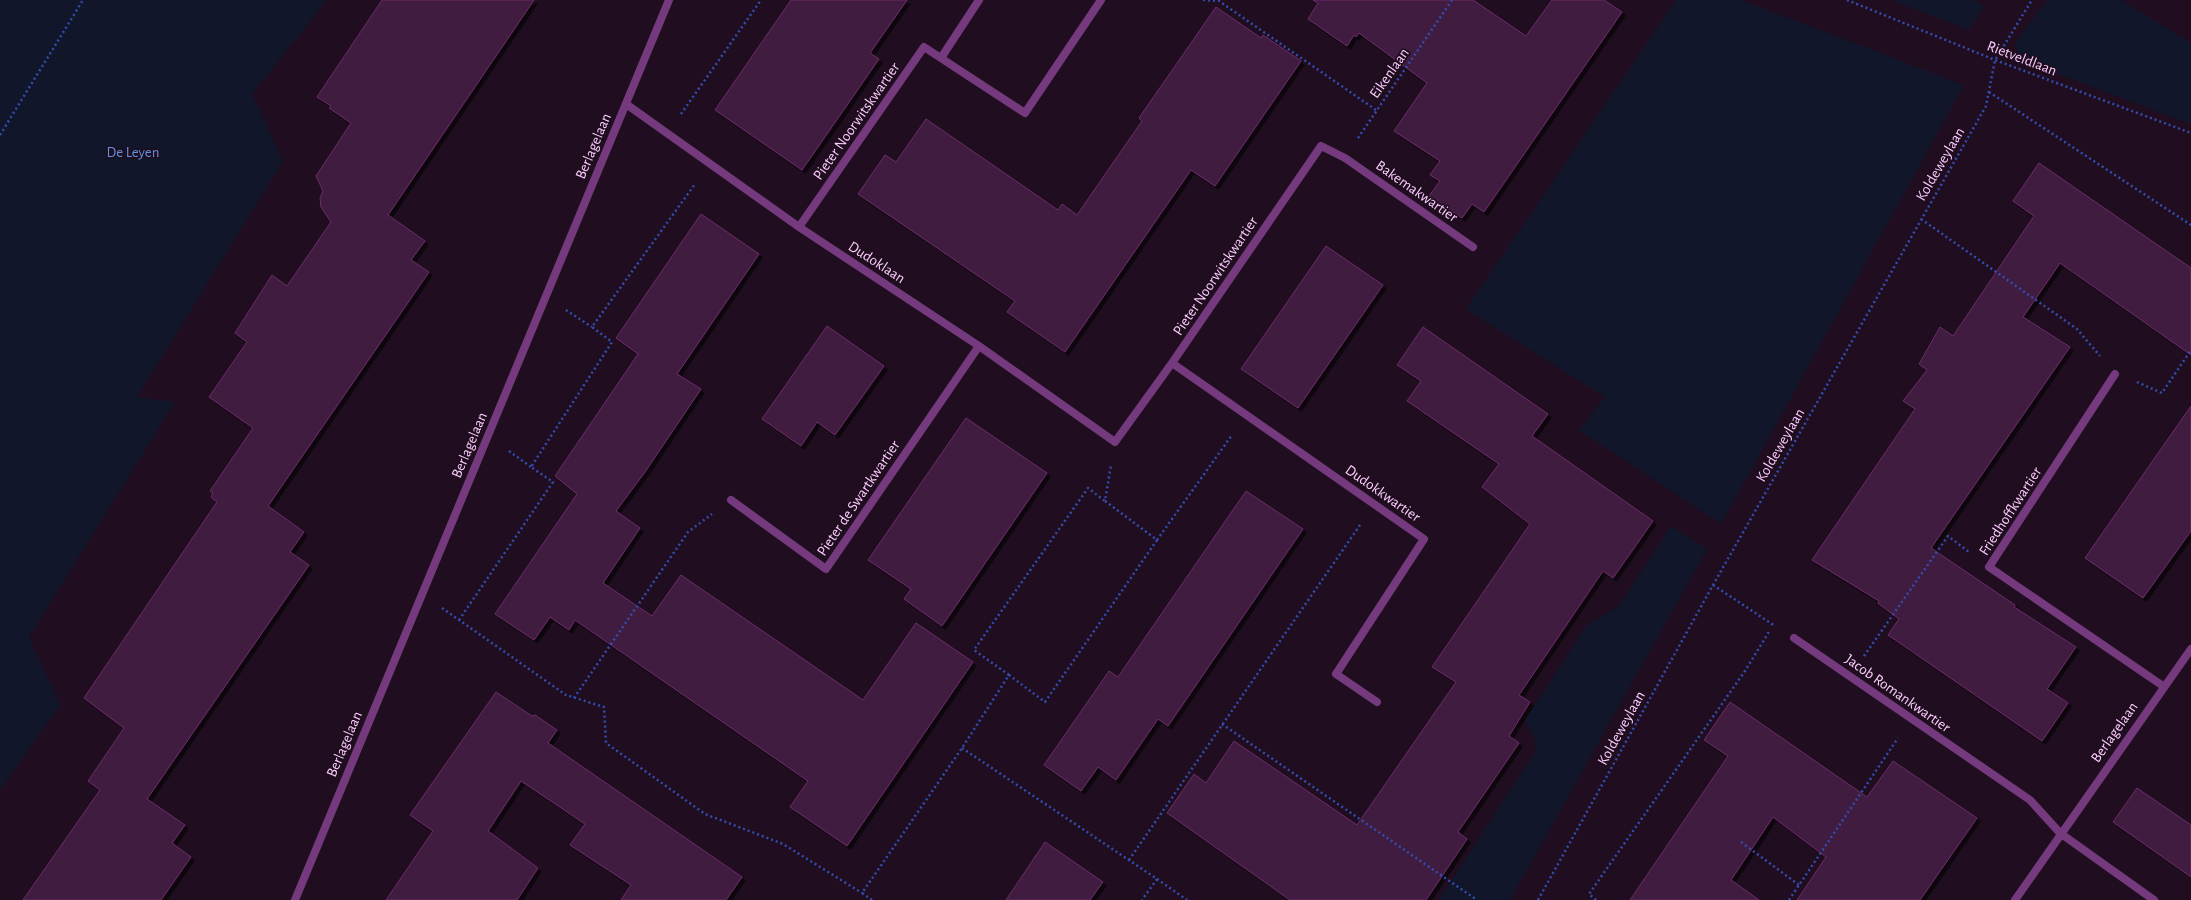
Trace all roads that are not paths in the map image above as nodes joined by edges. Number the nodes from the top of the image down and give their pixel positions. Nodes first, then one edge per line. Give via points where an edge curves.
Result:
1 (669, 0) edge
2 (979, 0) edge
3 (1101, 0) edge
4 (941, 58) junction
5 (626, 104) junction
6 (1345, 158) joint
7 (799, 227) junction
8 (1473, 247) dead end
9 (979, 346) junction
10 (1172, 363) junction
11 (2116, 374) road end
12 (1115, 442) joint
13 (731, 500) road end
14 (1794, 638) road end
15 (2191, 649) edge
16 (2163, 686) junction
17 (1377, 702) dead end
18 (2060, 833) junction
19 (295, 900) edge
20 (2015, 900) edge
21 (2154, 900) edge

1 - 5 street, Berlagelaan
2 - 4 street
3 - 4 street, Pieter Noorwitskwartier via 1025,113
4 - 7 street, Pieter Noorwitskwartier via 924,47
5 - 7 street, Dudoklaan
5 - 19 street, Berlagelaan
6 - 8 street, Bakemakwartier
6 - 10 street, Pieter Noorwitskwartier via 1321,146
7 - 9 street, Dudoklaan
9 - 12 street, Dudoklaan
9 - 13 street, Pieter de Swartkwartier via 826,569
10 - 12 street, Pieter Noorwitskwartier
10 - 17 street, Dudokkwartier via 1424,539 1336,674
11 - 16 street, Friedhoffkwartier via 1990,567
14 - 18 street, Jacob Romankwartier via 2030,800
15 - 16 street, Berlagelaan
16 - 18 street, Berlagelaan
18 - 20 street, Berlagelaan
18 - 21 street

